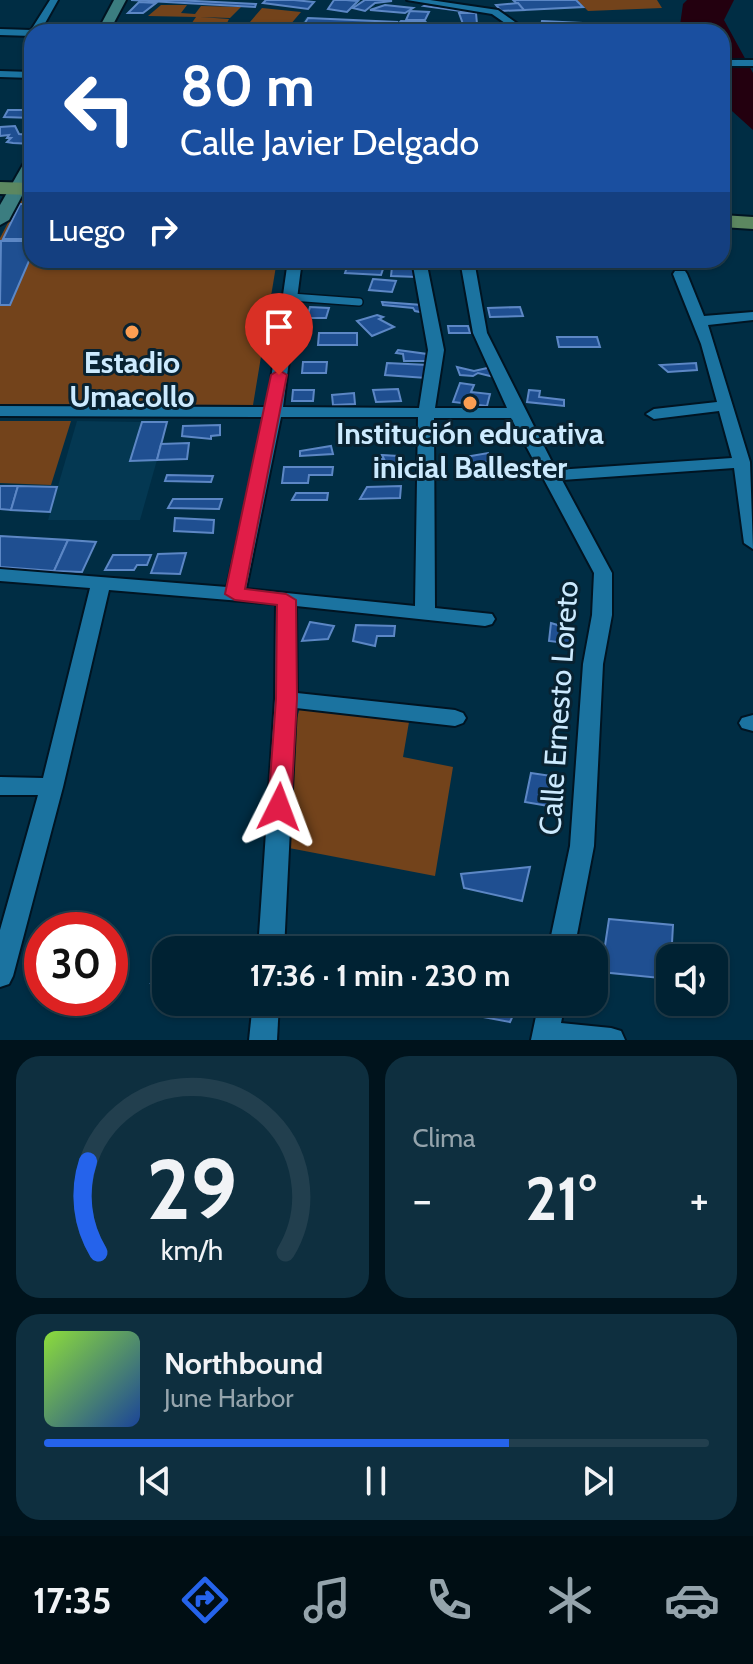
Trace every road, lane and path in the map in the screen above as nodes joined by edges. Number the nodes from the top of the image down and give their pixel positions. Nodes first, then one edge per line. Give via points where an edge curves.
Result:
1 (54, 0) edge
2 (120, 0) edge
3 (411, 0) edge
4 (487, 0) edge
5 (495, 12) junction
6 (38, 24) edge
7 (107, 24) edge
8 (512, 24) edge
9 (0, 32) edge
10 (24, 32) edge
11 (730, 63) edge
12 (753, 63) edge
13 (0, 74) edge
14 (24, 75) edge
15 (0, 178) edge
16 (23, 181) edge
17 (0, 220) edge
18 (730, 222) edge
19 (753, 223) edge
20 (730, 231) edge
21 (753, 232) edge
22 (294, 268) edge
23 (421, 268) edge
24 (468, 268) edge
25 (680, 274) dead end
26 (291, 297) junction
27 (359, 302) dead end
28 (753, 316) edge
29 (699, 321) junction
30 (725, 406) junction
31 (0, 411) edge
32 (274, 411) junction
33 (426, 412) junction
34 (517, 413) junction
35 (654, 414) dead end
36 (742, 462) junction
37 (550, 476) junction
38 (753, 543) edge
39 (0, 575) edge
40 (101, 584) junction
41 (235, 594) junction
42 (286, 600) junction
43 (425, 611) junction
44 (485, 619) dead end
45 (286, 699) junction
46 (455, 718) dead end
47 (0, 786) edge
48 (52, 787) junction
49 (272, 936) edge
50 (564, 936) edge
51 (0, 976) edge
52 (265, 1016) edge
53 (550, 1016) edge
54 (546, 1037) edge
55 (263, 1040) edge
56 (611, 1040) edge

1 - 6 street
2 - 7 street
3 - 5 street
4 - 5 street
5 - 8 street
9 - 10 street
11 - 12 street
13 - 14 street
15 - 16 main road
16 - 17 street
18 - 19 main road
20 - 21 main road
22 - 26 street
23 - 33 street via 436,350
24 - 34 street, Calle Ernesto Loreto via 480,333
25 - 29 street
26 - 27 lane
26 - 32 street
28 - 29 street
29 - 30 street
30 - 35 street
30 - 36 street
31 - 32 street
32 - 33 street
32 - 41 street
33 - 34 street
33 - 43 street
34 - 37 street, Calle Ernesto Loreto
36 - 37 street
36 - 38 street
37 - 50 street, Calle Ernesto Loreto via 603,573 582,846
39 - 40 street
40 - 41 street
40 - 48 street
41 - 42 street
42 - 43 street
42 - 45 street
43 - 44 street
45 - 46 street
45 - 49 street
47 - 48 street
48 - 51 street
52 - 55 street
53 - 54 street
54 - 56 street

